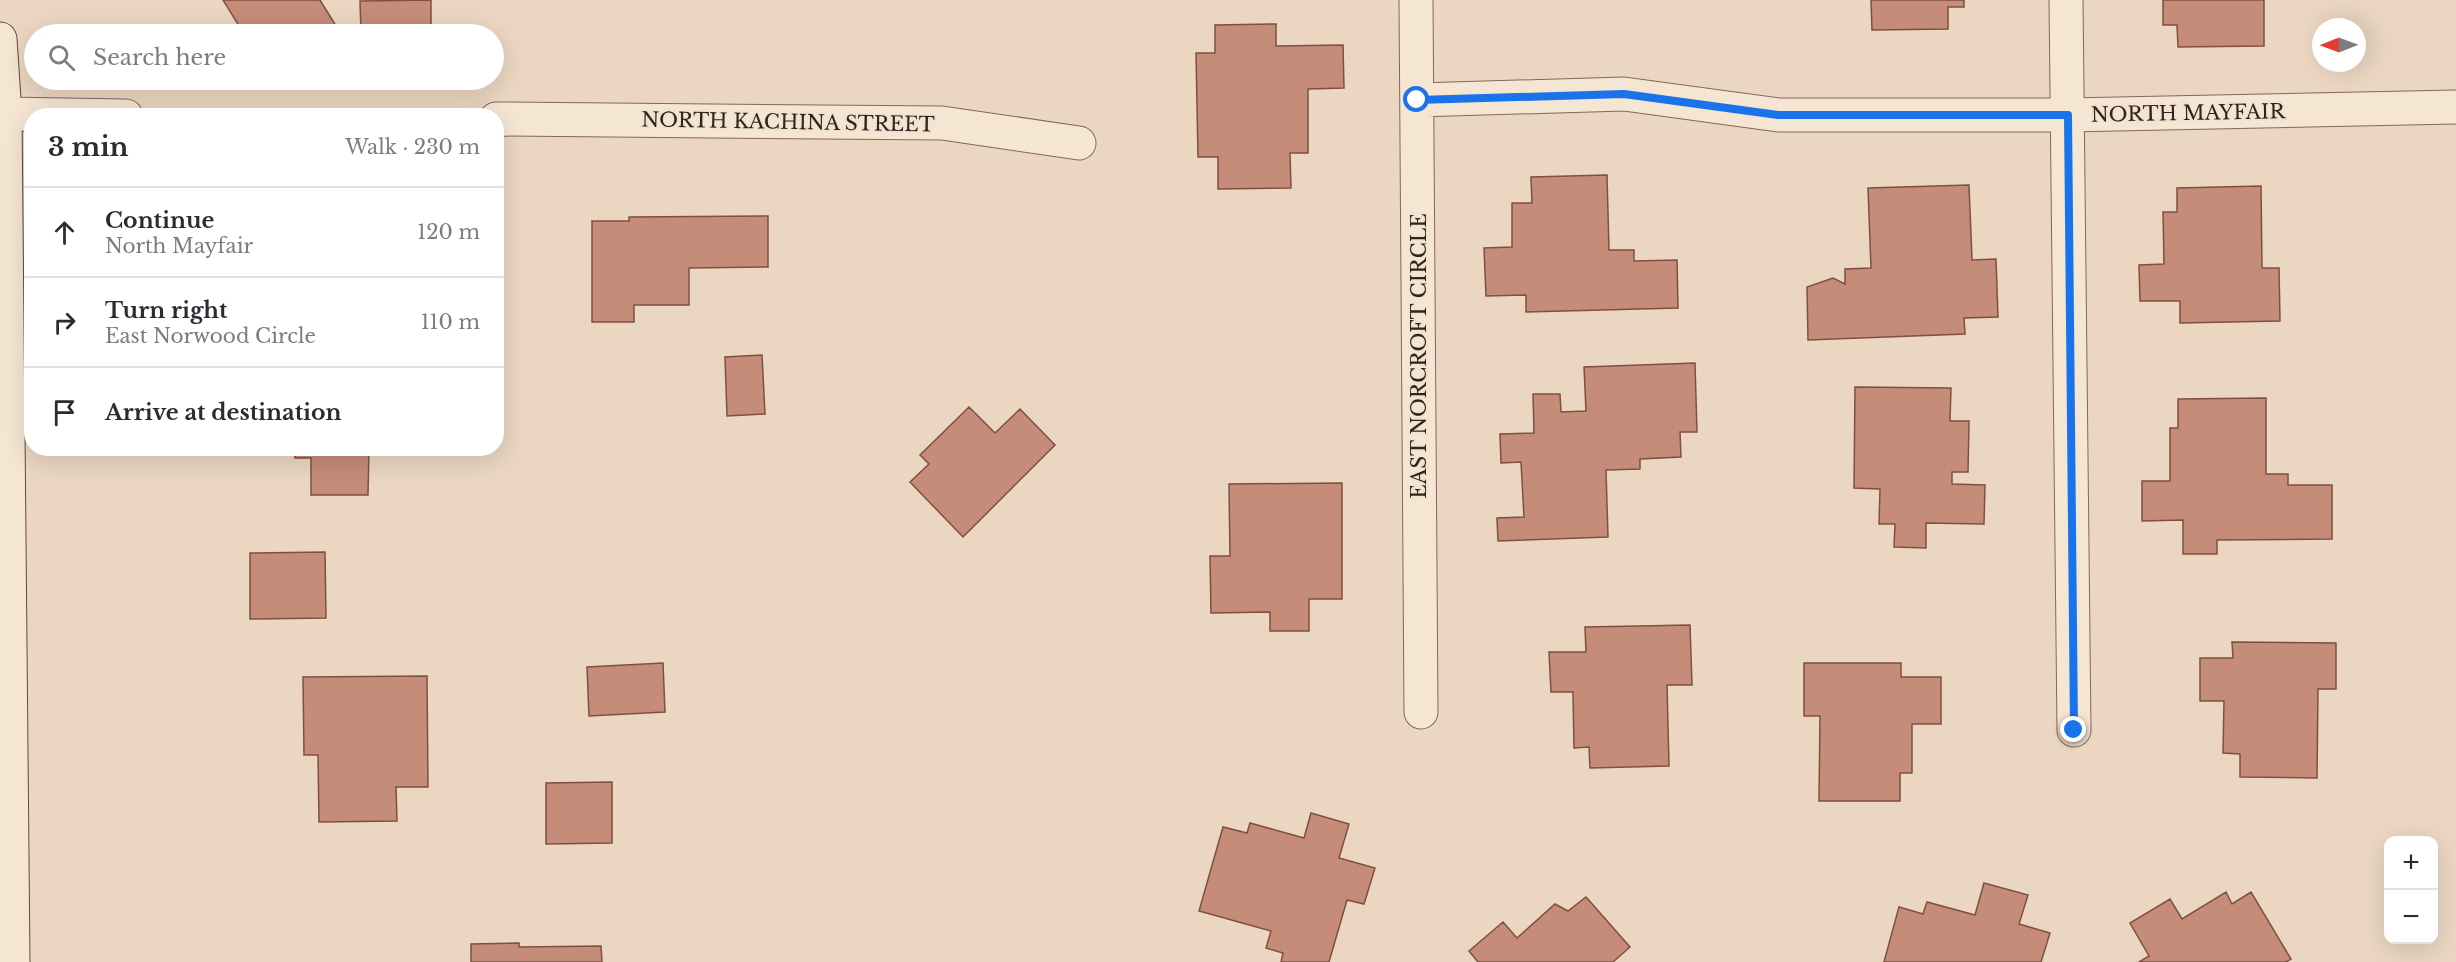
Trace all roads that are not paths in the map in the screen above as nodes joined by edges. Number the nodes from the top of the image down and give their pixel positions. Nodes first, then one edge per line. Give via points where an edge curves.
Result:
1 (1416, 0) edge
2 (2066, 0) edge
3 (0, 39) edge
4 (1417, 100) junction
5 (2456, 107) edge
6 (5, 114) junction
7 (24, 114) edge
8 (2068, 115) junction
9 (504, 119) edge
10 (1079, 143) dead end
11 (4, 526) edge
12 (1421, 712) dead end
13 (2074, 730) dead end
14 (13, 962) edge

1 - 4 street, EAST NORCROFT CIRCLE
2 - 8 street
3 - 6 street
4 - 8 street, NORTH MAYFAIR via 1624,94 1778,115
4 - 12 street, EAST NORCROFT CIRCLE
5 - 8 street, NORTH MAYFAIR
6 - 7 street
6 - 11 street
8 - 13 street
9 - 10 street, NORTH KACHINA STREET via 942,123
11 - 14 street

